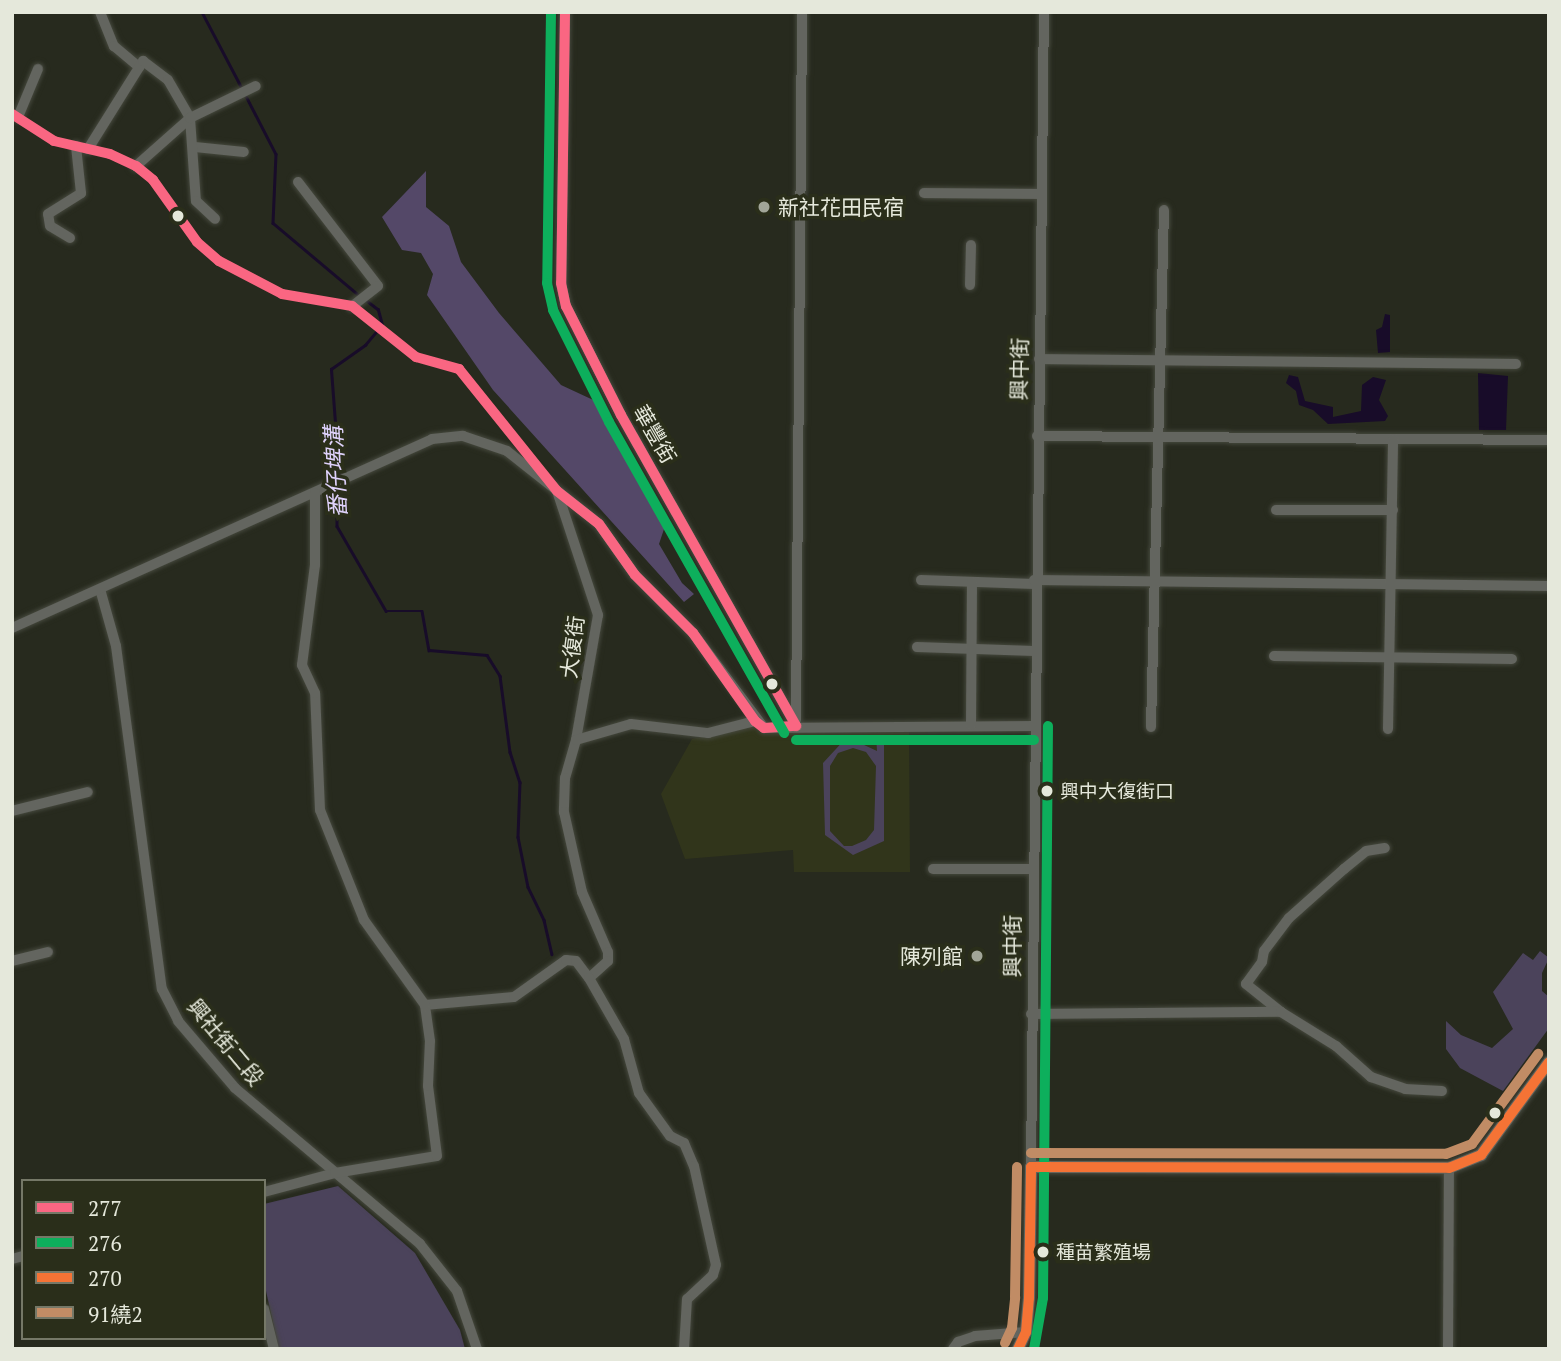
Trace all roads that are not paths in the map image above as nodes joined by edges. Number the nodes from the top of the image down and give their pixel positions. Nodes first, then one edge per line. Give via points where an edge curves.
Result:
1 (100, 12) edge
2 (802, 12) edge
3 (1044, 12) edge
4 (563, 16) edge
5 (139, 67) junction
6 (38, 69) dead end
7 (256, 86) dead end
8 (18, 117) dead end
9 (190, 118) junction
10 (76, 146) dead end
11 (195, 147) junction
12 (88, 149) dead end
13 (244, 152) dead end
14 (136, 166) dead end
15 (298, 182) dead end
16 (924, 193) dead end
17 (1041, 194) junction
18 (1164, 210) dead end
19 (215, 219) dead end
20 (70, 238) dead end
21 (971, 245) dead end
22 (970, 285) dead end
23 (352, 306) dead end
24 (1039, 359) junction
25 (1158, 360) junction
26 (1516, 364) dead end
27 (1037, 436) junction
28 (1156, 437) junction
29 (1393, 439) junction
30 (1549, 440) edge
31 (557, 491) junction
32 (315, 492) junction
33 (1276, 510) dead end
34 (1393, 510) junction
35 (921, 580) dead end
36 (971, 582) junction
37 (1034, 582) junction
38 (1154, 582) junction
39 (1391, 585) junction
40 (1549, 586) edge
41 (100, 589) junction
42 (12, 628) edge
43 (917, 647) dead end
44 (971, 649) junction
45 (1034, 651) junction
46 (1274, 656) dead end
47 (1390, 657) junction
48 (1512, 659) dead end
49 (755, 721) junction
50 (796, 726) junction
51 (971, 726) junction
52 (1034, 726) junction
53 (1151, 727) dead end
54 (1388, 729) dead end
55 (576, 740) junction
56 (88, 792) dead end
57 (12, 811) edge
58 (1385, 848) dead end
59 (933, 869) dead end
60 (1031, 869) junction
61 (48, 952) dead end
62 (12, 961) edge
63 (589, 978) junction
64 (425, 1006) junction
65 (1281, 1012) junction
66 (1031, 1014) junction
67 (1549, 1062) edge
68 (1442, 1091) dead end
69 (1031, 1167) junction
70 (1449, 1168) junction
71 (335, 1173) junction
72 (266, 1191) edge
73 (266, 1317) edge
74 (1026, 1332) junction
75 (274, 1349) edge
76 (477, 1349) edge
77 (684, 1349) edge
78 (954, 1349) edge
79 (1018, 1349) edge
80 (1448, 1349) edge

1 - 5 street via 114,46
2 - 50 street
3 - 17 street, 興中街
4 - 50 street, 華豐街 via 561,283 566,306 621,415
5 - 9 street via 143,61 168,80
5 - 12 street
6 - 8 street
7 - 9 street
9 - 11 street
9 - 14 street
10 - 20 street via 81,193 48,214 50,226
11 - 13 street
11 - 19 street via 196,201
15 - 23 street via 378,286
16 - 17 street
17 - 24 street, 興中街
18 - 25 street
21 - 22 street
24 - 25 street
24 - 27 street, 興中街
25 - 26 street
25 - 28 street
27 - 28 street
27 - 37 street, 興中街
28 - 29 street
28 - 38 street
29 - 30 street
29 - 34 street
31 - 32 street via 491,442 448,436
31 - 49 street via 599,524 635,575 693,633
31 - 55 street, 大復街 via 598,615
32 - 41 street
32 - 64 street via 315,565 302,665 315,693 320,810 364,920
33 - 34 street
34 - 39 street
35 - 36 street
36 - 37 street
36 - 44 street
37 - 38 street
37 - 45 street, 興中街
38 - 39 street
38 - 53 street
39 - 40 street
39 - 47 street
41 - 42 street
41 - 71 street, 興社街二段 via 116,646 162,989 178,1021 235,1088
43 - 44 street
44 - 45 street
44 - 51 street
45 - 52 street, 興中街
46 - 47 street
47 - 48 street
47 - 54 street
49 - 50 street via 764,728
49 - 55 street via 708,733 631,724
50 - 51 street
51 - 52 street
52 - 60 street, 興中街
55 - 63 street, 大復街 via 565,778 564,812 582,892 608,952 608,961
56 - 57 street
58 - 65 street via 1366,851 1344,869 1289,918 1264,951 1246,985
59 - 60 street
60 - 66 street, 興中街
61 - 62 street
63 - 64 street via 576,961 566,960 514,998
63 - 77 street via 624,1039 639,1093 670,1136 684,1143 694,1166 716,1265 713,1275 687,1299
64 - 71 street via 437,1156
65 - 66 street
65 - 68 street via 1336,1045 1371,1077 1405,1089
66 - 69 street, 興中街
67 - 70 main road via 1481,1155
69 - 70 main road
69 - 74 main road
70 - 80 street
71 - 72 street
71 - 76 street, 興社街二段 via 420,1244 457,1291
73 - 75 street
74 - 78 street via 975,1336 958,1342
74 - 79 main road

